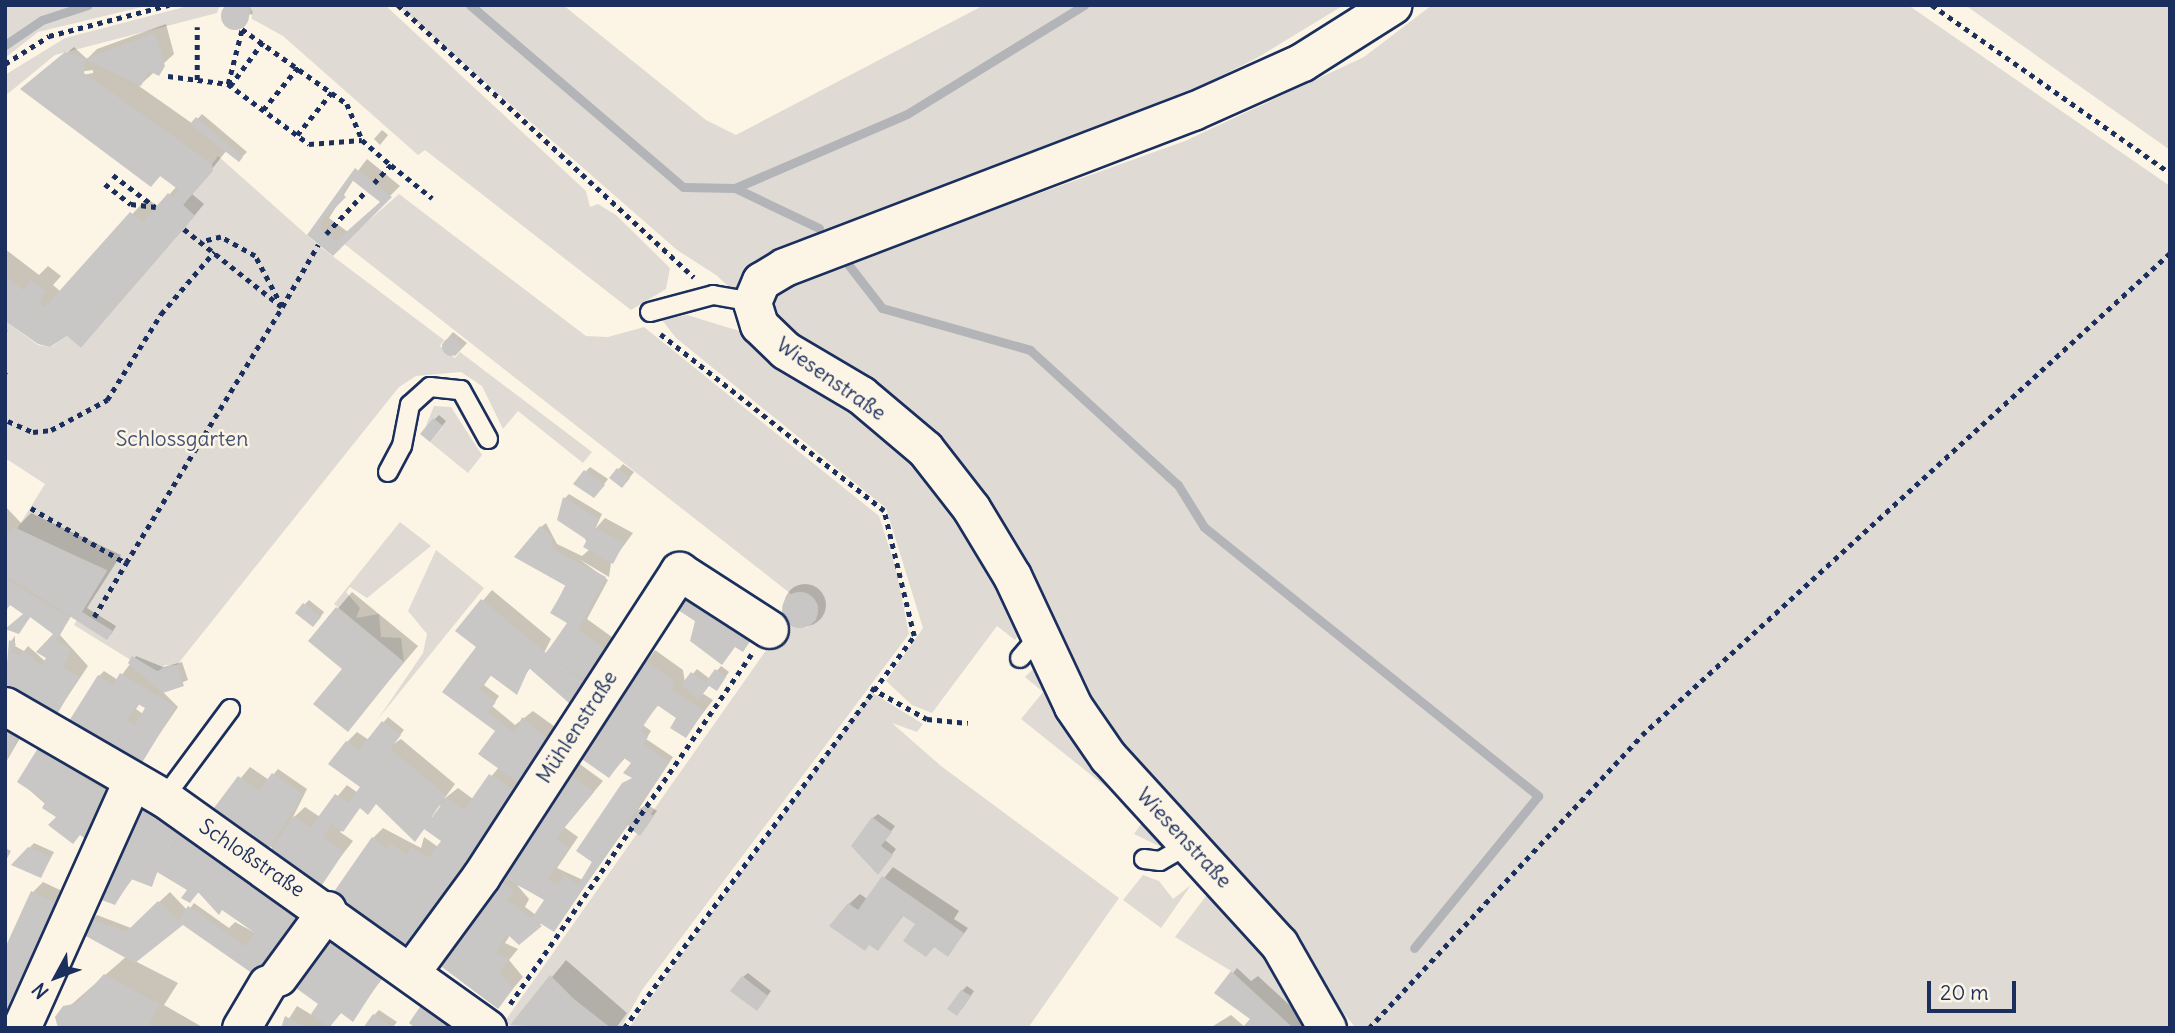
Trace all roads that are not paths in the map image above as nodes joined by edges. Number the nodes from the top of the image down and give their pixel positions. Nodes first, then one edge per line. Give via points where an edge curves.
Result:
1 (1392, 5) edge
2 (752, 302) junction
3 (650, 312) dead end
4 (488, 439) dead end
5 (388, 472) dead end
6 (769, 629) road end
7 (5, 706) edge
8 (230, 709) dead end
9 (132, 780) junction
10 (164, 798) junction
11 (1190, 844) junction
12 (1144, 859) dead end
13 (327, 910) junction
14 (412, 970) junction
15 (490, 1025) edge
16 (21, 1028) edge
17 (241, 1028) edge
18 (1327, 1028) edge

1 - 2 street via 1302,62 1193,111 783,267 761,281
2 - 3 lane via 713,295
2 - 11 street, Wiesenstraße via 759,325 785,350 861,395 925,449 971,508 1029,648 1108,757
4 - 5 lane via 461,390 430,387 410,405 402,446
6 - 14 street, Mühlenstraße via 680,571 481,876
7 - 9 street, Schloßstraße
8 - 10 lane
9 - 10 street, Schloßstraße
9 - 16 street
10 - 13 street, Schloßstraße
11 - 12 lane via 1160,861
11 - 18 street, Wiesenstraße via 1279,944
13 - 14 street, Schloßstraße
13 - 17 street
14 - 15 street, Schloßstraße

